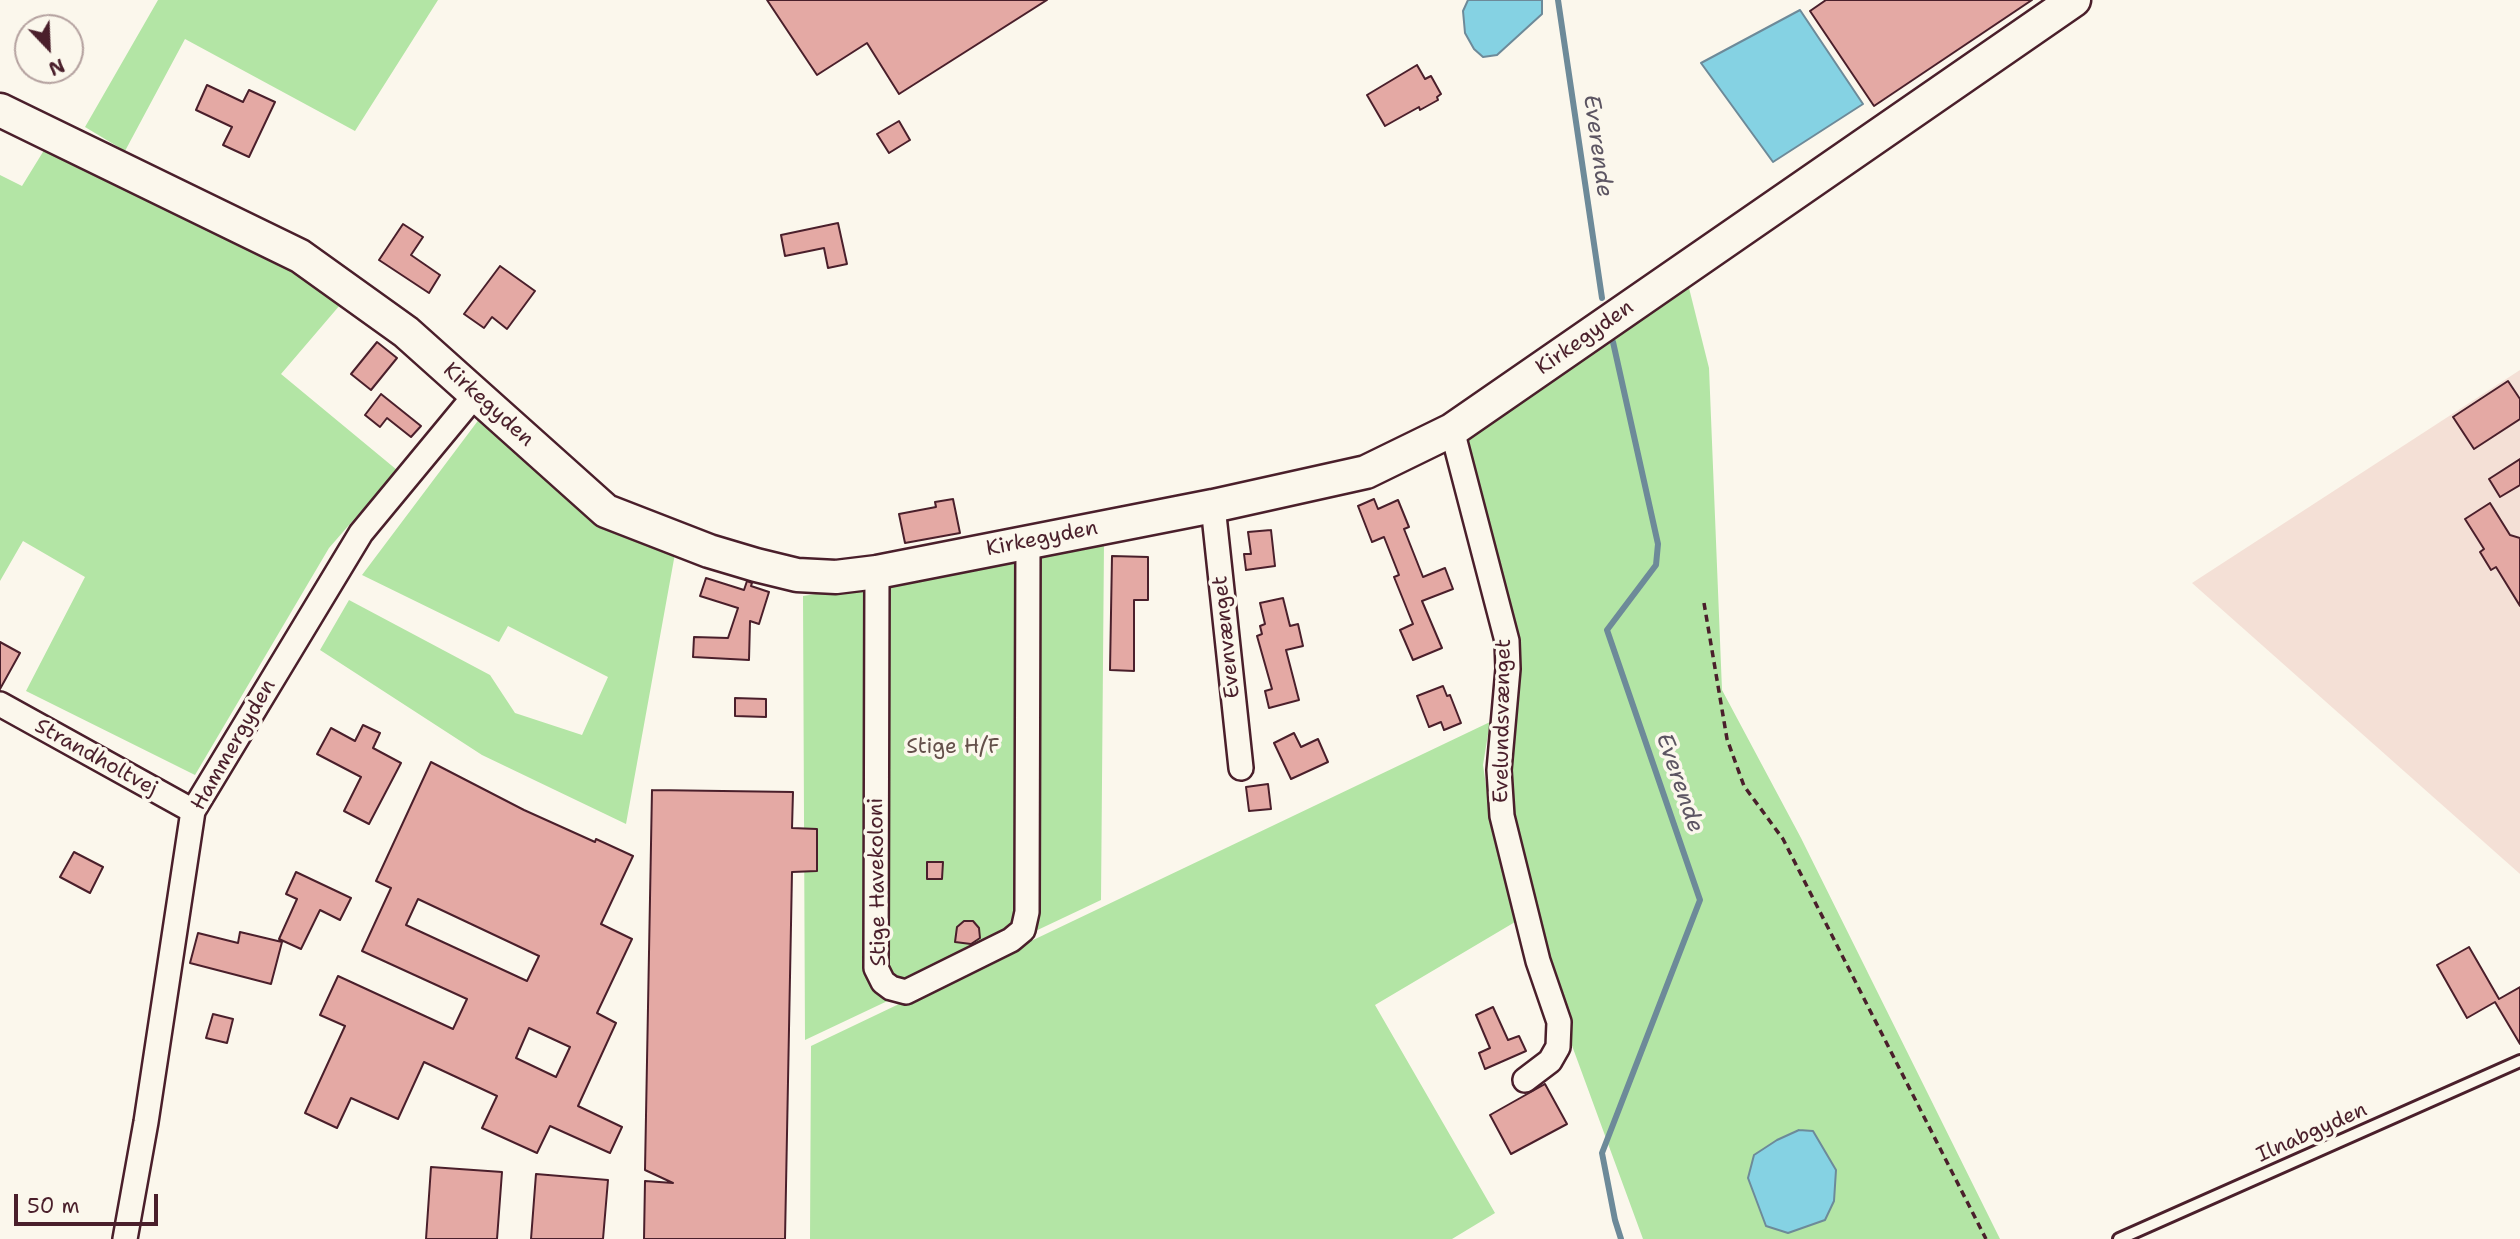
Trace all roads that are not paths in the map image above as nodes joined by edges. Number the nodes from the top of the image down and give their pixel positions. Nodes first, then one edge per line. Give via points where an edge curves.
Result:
1 (2074, 0) edge
2 (0, 110) edge
3 (476, 394) junction
4 (1452, 430) junction
5 (1213, 506) junction
6 (1028, 542) junction
7 (877, 572) junction
8 (0, 704) edge
9 (1241, 768) dead end
10 (193, 811) junction
11 (2520, 1061) edge
12 (1525, 1080) dead end
13 (125, 1239) edge
14 (2119, 1239) edge

1 - 4 street, Kirkegyden
2 - 3 street, Kirkegyden via 300,256 407,332
3 - 7 street, Kirkegyden via 606,511 709,551 797,575
3 - 10 street, Hammergyden via 360,533
4 - 5 street, Kirkegyden via 1366,472
4 - 12 street, Evelundsvænget via 1507,641 1499,770 1502,817 1538,961 1559,1022 1558,1047 1550,1061
5 - 6 street, Kirkegyden
5 - 9 street, Evenvænget
6 - 7 street, Kirkegyden
6 - 7 street, Stige Havekoloni via 1027,912 1023,930 906,992 883,982 876,968
8 - 10 street, Strandholtvej
10 - 13 street, Hammergyden
11 - 14 lane, Ilnabgyden

